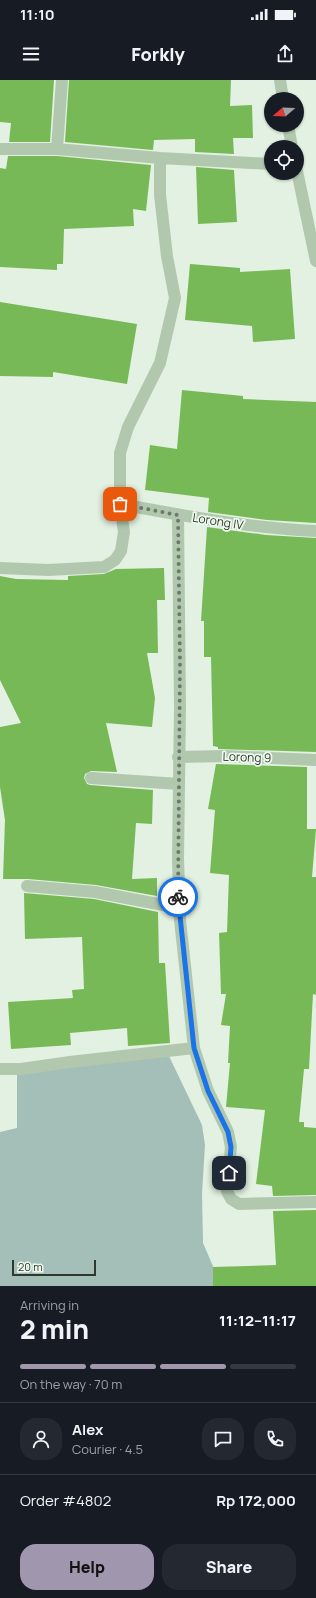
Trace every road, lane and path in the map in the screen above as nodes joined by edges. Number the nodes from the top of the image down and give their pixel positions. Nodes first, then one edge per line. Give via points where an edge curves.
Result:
1 (62, 80) edge
2 (280, 80) edge
3 (282, 92) edge
4 (0, 149) edge
5 (56, 149) junction
6 (160, 158) junction
7 (264, 164) edge
8 (299, 180) edge
9 (316, 261) edge
10 (120, 504) junction
11 (178, 515) junction
12 (316, 531) edge
13 (0, 568) edge
14 (178, 757) junction
15 (316, 760) edge
16 (91, 778) dead end
17 (179, 784) junction
18 (26, 886) dead end
19 (179, 908) junction
20 (194, 1048) junction
21 (0, 1069) edge
22 (316, 1202) edge

1 - 5 street
2 - 3 street
4 - 5 street
5 - 6 street
6 - 7 street
6 - 10 street via 160,196 175,298 160,363 128,426 120,453
8 - 9 street
10 - 11 street, Lorong IV
10 - 13 street via 124,532 121,551 115,560 104,567 48,570
11 - 12 street, Lorong IV via 224,523
11 - 14 street
14 - 15 street, Lorong 9
14 - 17 street
16 - 17 street
17 - 19 street
18 - 19 street via 95,892
19 - 20 street
20 - 21 street via 21,1070
20 - 22 street via 208,1091 228,1132 231,1147 227,1191 231,1199 239,1204

